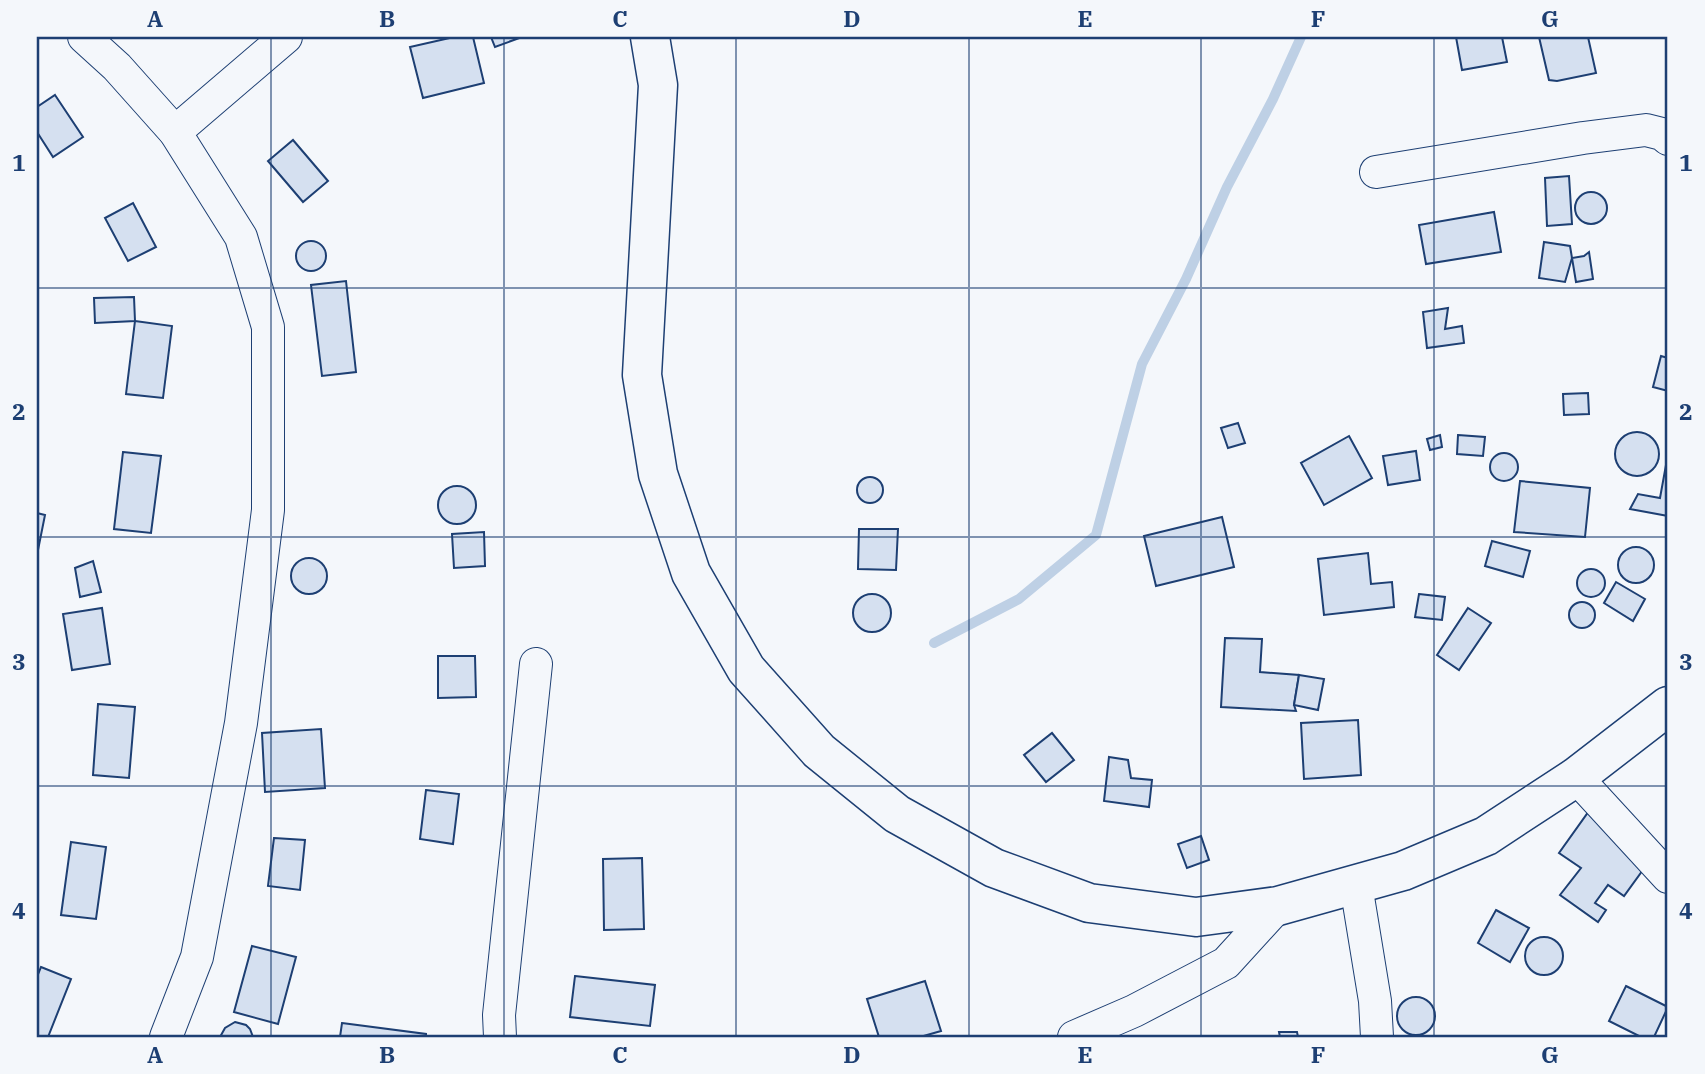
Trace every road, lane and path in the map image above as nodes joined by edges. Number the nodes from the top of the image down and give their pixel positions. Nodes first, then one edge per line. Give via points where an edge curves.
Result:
1 (84, 37) edge
2 (286, 37) edge
3 (650, 37) edge
4 (175, 132) junction
5 (1668, 139) edge
6 (1376, 172) dead end
7 (536, 664) dead end
8 (1668, 706) edge
9 (1576, 777) junction
10 (1668, 877) edge
11 (1356, 885) junction
12 (1278, 906) junction
13 (166, 1037) edge
14 (500, 1037) edge
15 (1074, 1037) edge
16 (1377, 1037) edge

1 - 4 street
2 - 4 street
3 - 12 street via 658,85 642,375 658,474 691,573 746,668 819,751 897,814 994,869 1089,903 1196,917
4 - 13 street via 241,237 268,327 268,497 241,723 197,957
5 - 6 street via 1646,130
7 - 14 street
8 - 9 street
9 - 10 street
9 - 11 street via 1486,836
11 - 12 street
11 - 16 street
12 - 15 street via 1226,962

